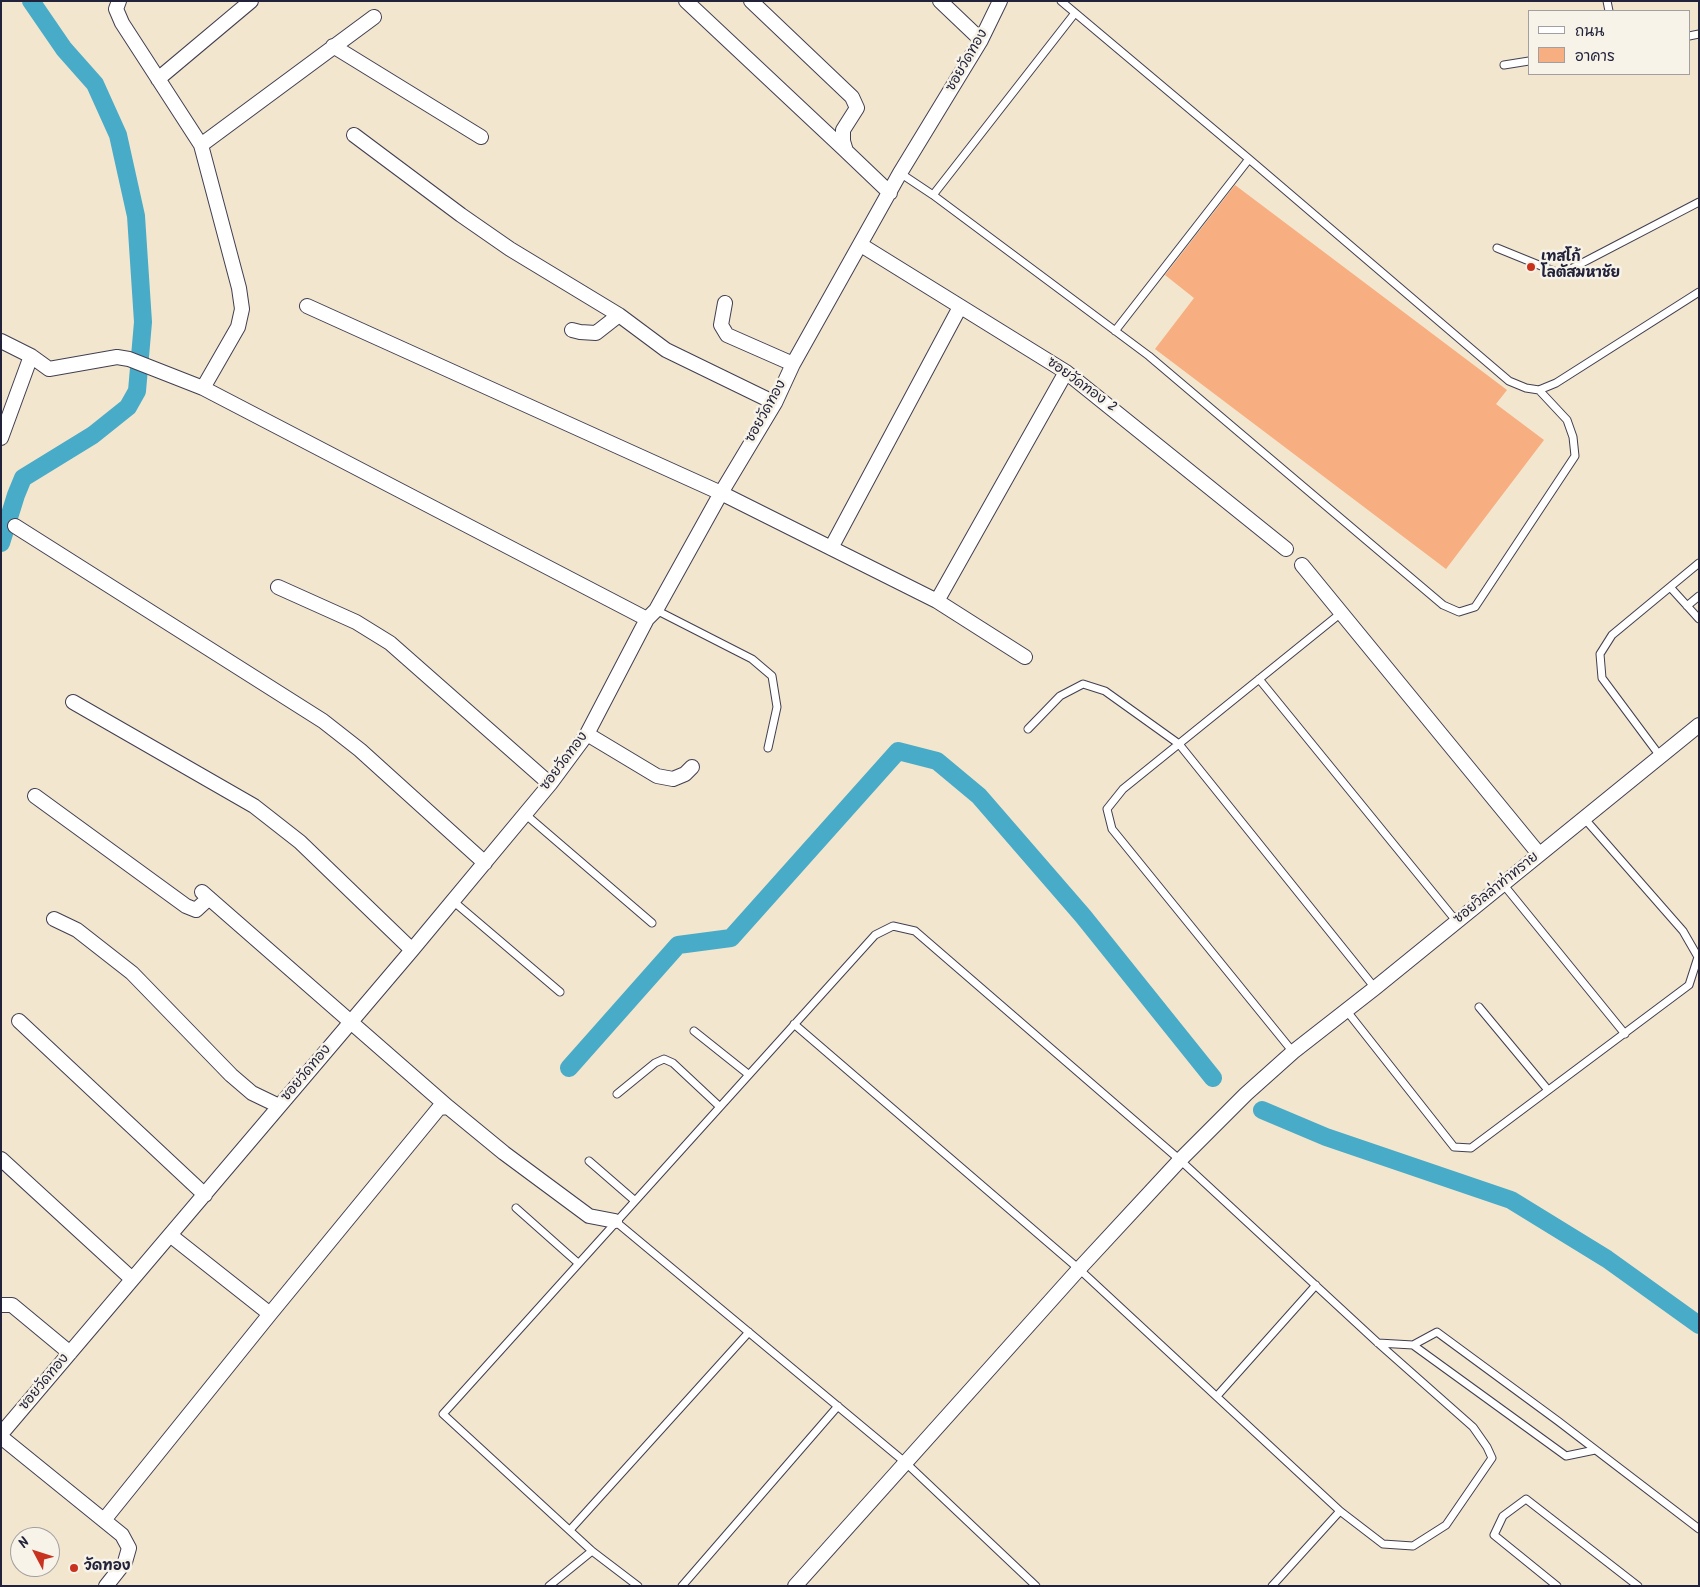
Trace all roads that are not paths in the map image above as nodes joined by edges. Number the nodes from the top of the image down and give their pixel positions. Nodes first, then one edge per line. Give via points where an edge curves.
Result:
1 (119, 1) edge
2 (251, 1) edge
3 (686, 1) edge
4 (751, 1) edge
5 (940, 1) edge
6 (1000, 1) edge
7 (1061, 1) edge
8 (1075, 13) junction
9 (374, 17) dead end
10 (981, 40) junction
11 (333, 46) junction
12 (1528, 61) edge
13 (1504, 65) dead end
14 (158, 79) junction
15 (354, 135) dead end
16 (481, 137) dead end
17 (201, 145) junction
18 (846, 151) junction
19 (1249, 158) junction
20 (900, 173) junction
21 (890, 193) junction
22 (933, 195) junction
23 (1699, 202) edge
24 (861, 245) junction
25 (1497, 248) dead end
26 (1699, 292) edge
27 (725, 303) dead end
28 (307, 306) dead end
29 (960, 307) junction
30 (618, 315) junction
31 (572, 330) dead end
32 (1115, 331) junction
33 (1, 341) edge
34 (31, 356) junction
35 (793, 364) junction
36 (1066, 372) junction
37 (203, 388) junction
38 (1539, 390) junction
39 (774, 403) junction
40 (6, 407) edge
41 (1, 438) edge
42 (721, 493) junction
43 (15, 526) dead end
44 (831, 548) junction
45 (1286, 549) dead end
46 (1699, 563) edge
47 (1302, 565) dead end
48 (278, 587) dead end
49 (1670, 587) junction
50 (1699, 596) edge
51 (937, 601) junction
52 (1687, 606) junction
53 (1341, 613) junction
54 (652, 615) junction
55 (1699, 619) edge
56 (1025, 657) dead end
57 (1259, 679) junction
58 (72, 702) dead end
59 (1699, 725) edge
60 (1028, 729) dead end
61 (587, 734) junction
62 (1180, 744) junction
63 (768, 748) dead end
64 (1660, 756) junction
65 (692, 767) dead end
66 (550, 784) junction
67 (35, 796) dead end
68 (524, 814) junction
69 (1584, 818) junction
70 (1540, 854) junction
71 (485, 863) junction
72 (1503, 884) junction
73 (453, 900) junction
74 (54, 919) dead end
75 (1456, 922) junction
76 (652, 924) dead end
77 (412, 950) junction
78 (1375, 988) junction
79 (560, 992) dead end
80 (1479, 1008) dead end
81 (1346, 1010) junction
82 (19, 1021) dead end
83 (351, 1022) junction
84 (794, 1024) junction
85 (694, 1030) dead end
86 (1625, 1034) junction
87 (1293, 1052) junction
88 (748, 1074) junction
89 (1548, 1090) junction
90 (617, 1094) dead end
91 (280, 1106) junction
92 (719, 1106) junction
93 (448, 1107) junction
94 (1, 1159) edge
95 (1180, 1160) junction
96 (589, 1161) dead end
97 (205, 1195) junction
98 (634, 1200) junction
99 (516, 1208) dead end
100 (615, 1221) junction
101 (170, 1235) junction
102 (578, 1263) junction
103 (1079, 1269) junction
104 (132, 1279) junction
105 (1316, 1285) junction
106 (1, 1305) edge
107 (270, 1314) junction
108 (749, 1332) junction
109 (1378, 1343) junction
110 (1414, 1345) junction
111 (70, 1353) junction
112 (1216, 1396) junction
113 (838, 1406) junction
114 (1, 1436) edge
115 (1595, 1450) junction
116 (906, 1463) junction
117 (1340, 1510) junction
118 (104, 1520) junction
119 (1699, 1529) edge
120 (570, 1530) junction
121 (592, 1550) junction
122 (106, 1586) edge
123 (549, 1586) edge
124 (638, 1586) edge
125 (682, 1586) edge
126 (795, 1586) edge
127 (1036, 1586) edge
128 (1272, 1586) edge
129 (1557, 1586) edge
130 (1638, 1586) edge

1 - 14 street via 116,9 122,23
2 - 14 street
3 - 18 street
4 - 18 street via 852,98 857,108 843,130
5 - 10 street
6 - 10 street, ซอยวัดทอง
7 - 8 lane
8 - 19 lane
8 - 22 lane
9 - 11 street
10 - 20 street, ซอยวัดทอง
11 - 16 street
11 - 17 street
12 - 13 lane
14 - 17 street
15 - 30 street via 510,249
17 - 37 street via 242,309 238,327
18 - 21 street
19 - 32 lane
19 - 38 lane via 1509,381
20 - 21 street, ซอยวัดทอง
20 - 22 lane
21 - 24 street, ซอยวัดทอง
22 - 32 lane
23 - 25 lane via 1561,274
24 - 29 street, ซอยวัดทอง 2
24 - 35 street, ซอยวัดทอง
26 - 38 lane via 1556,383
27 - 35 street via 721,325 727,335
28 - 42 street
29 - 36 street, ซอยวัดทอง 2
29 - 44 street
30 - 31 street via 596,333
30 - 39 street via 666,350
32 - 38 lane via 1149,356 1443,605 1459,612 1475,607 1575,456 1574,437 1567,420
33 - 34 street
34 - 37 street via 49,369 107,357 129,359
34 - 40 street
35 - 39 street, ซอยวัดทอง
36 - 45 street, ซอยวัดทอง 2
36 - 51 street
37 - 54 street
39 - 42 street, ซอยวัดทอง
40 - 41 street
42 - 44 street
42 - 54 street, ซอยวัดทอง
43 - 71 street via 323,721 360,750
44 - 51 street
46 - 49 lane
47 - 53 street
48 - 66 street via 356,622 390,643
49 - 52 lane
49 - 64 lane via 1612,635 1600,654 1602,678
50 - 52 lane
51 - 56 street
52 - 55 lane
53 - 57 lane
53 - 70 street
54 - 61 street, ซอยวัดทอง
54 - 63 lane via 752,659 772,676 777,707
57 - 62 lane
57 - 75 lane
58 - 77 street via 254,806 300,842
59 - 64 street, ซอยวิลล่าท่าทราย
60 - 62 lane via 1060,696 1083,684 1105,691
61 - 65 street via 657,776 673,778 685,774
61 - 66 street, ซอยวัดทอง
62 - 78 lane
62 - 87 lane via 1123,789 1107,809 1112,829
64 - 69 street, ซอยวิลล่าท่าทราย
66 - 68 street, ซอยวัดทอง
67 - 83 street via 186,906 196,910 206,895
68 - 71 street, ซอยวัดทอง
68 - 76 lane
69 - 70 street, ซอยวิลล่าท่าทราย
69 - 86 lane via 1683,931 1698,957 1689,985
70 - 72 street, ซอยวิลล่าท่าทราย
71 - 73 street, ซอยวัดทอง
72 - 75 street, ซอยวิลล่าท่าทราย
72 - 86 lane
73 - 77 street, ซอยวัดทอง
73 - 79 lane
74 - 91 street via 77,930 132,973 231,1075 252,1093
75 - 78 street, ซอยวิลล่าท่าทราย
77 - 83 street, ซอยวัดทอง
78 - 81 street, ซอยวิลล่าท่าทราย
80 - 89 lane
81 - 87 street, ซอยวิลล่าท่าทราย
81 - 89 lane via 1454,1147 1471,1148
82 - 97 street
83 - 91 street, ซอยวัดทอง
83 - 93 street
84 - 88 lane
84 - 95 lane via 875,935 893,926 915,931
84 - 103 lane
85 - 88 lane
86 - 89 lane
87 - 95 street, ซอยวิลล่าท่าทราย
88 - 92 lane
90 - 92 lane via 655,1063 664,1060 673,1062
91 - 97 street, ซอยวัดทอง
92 - 98 lane
93 - 100 street via 589,1216
93 - 107 street via 439,1108
94 - 104 street
95 - 103 street, ซอยวิลล่าท่าทราย
95 - 105 lane
96 - 98 lane
97 - 101 street, ซอยวัดทอง
98 - 100 lane
99 - 102 lane
100 - 102 lane
100 - 108 lane
101 - 104 street, ซอยวัดทอง
101 - 107 street
102 - 120 lane via 443,1414
103 - 112 lane
103 - 116 street, ซอยวิลล่าท่าทราย
104 - 111 street, ซอยวัดทอง
105 - 109 lane
105 - 112 lane
106 - 111 street via 12,1305
107 - 118 street
108 - 113 lane
108 - 120 lane
109 - 110 lane
109 - 117 lane via 1473,1427 1492,1458 1446,1525 1413,1546 1383,1544
110 - 115 lane via 1566,1456
110 - 115 lane via 1437,1332
111 - 114 street, ซอยวัดทอง
112 - 117 lane
113 - 116 lane
113 - 125 lane
114 - 118 street
115 - 119 lane
116 - 126 street, ซอยวิลล่าท่าทราย
116 - 127 lane
117 - 128 lane
118 - 122 street via 122,1535 129,1548 125,1562
120 - 121 lane
121 - 123 lane
121 - 124 lane
129 - 130 lane via 1494,1535 1503,1516 1526,1499

